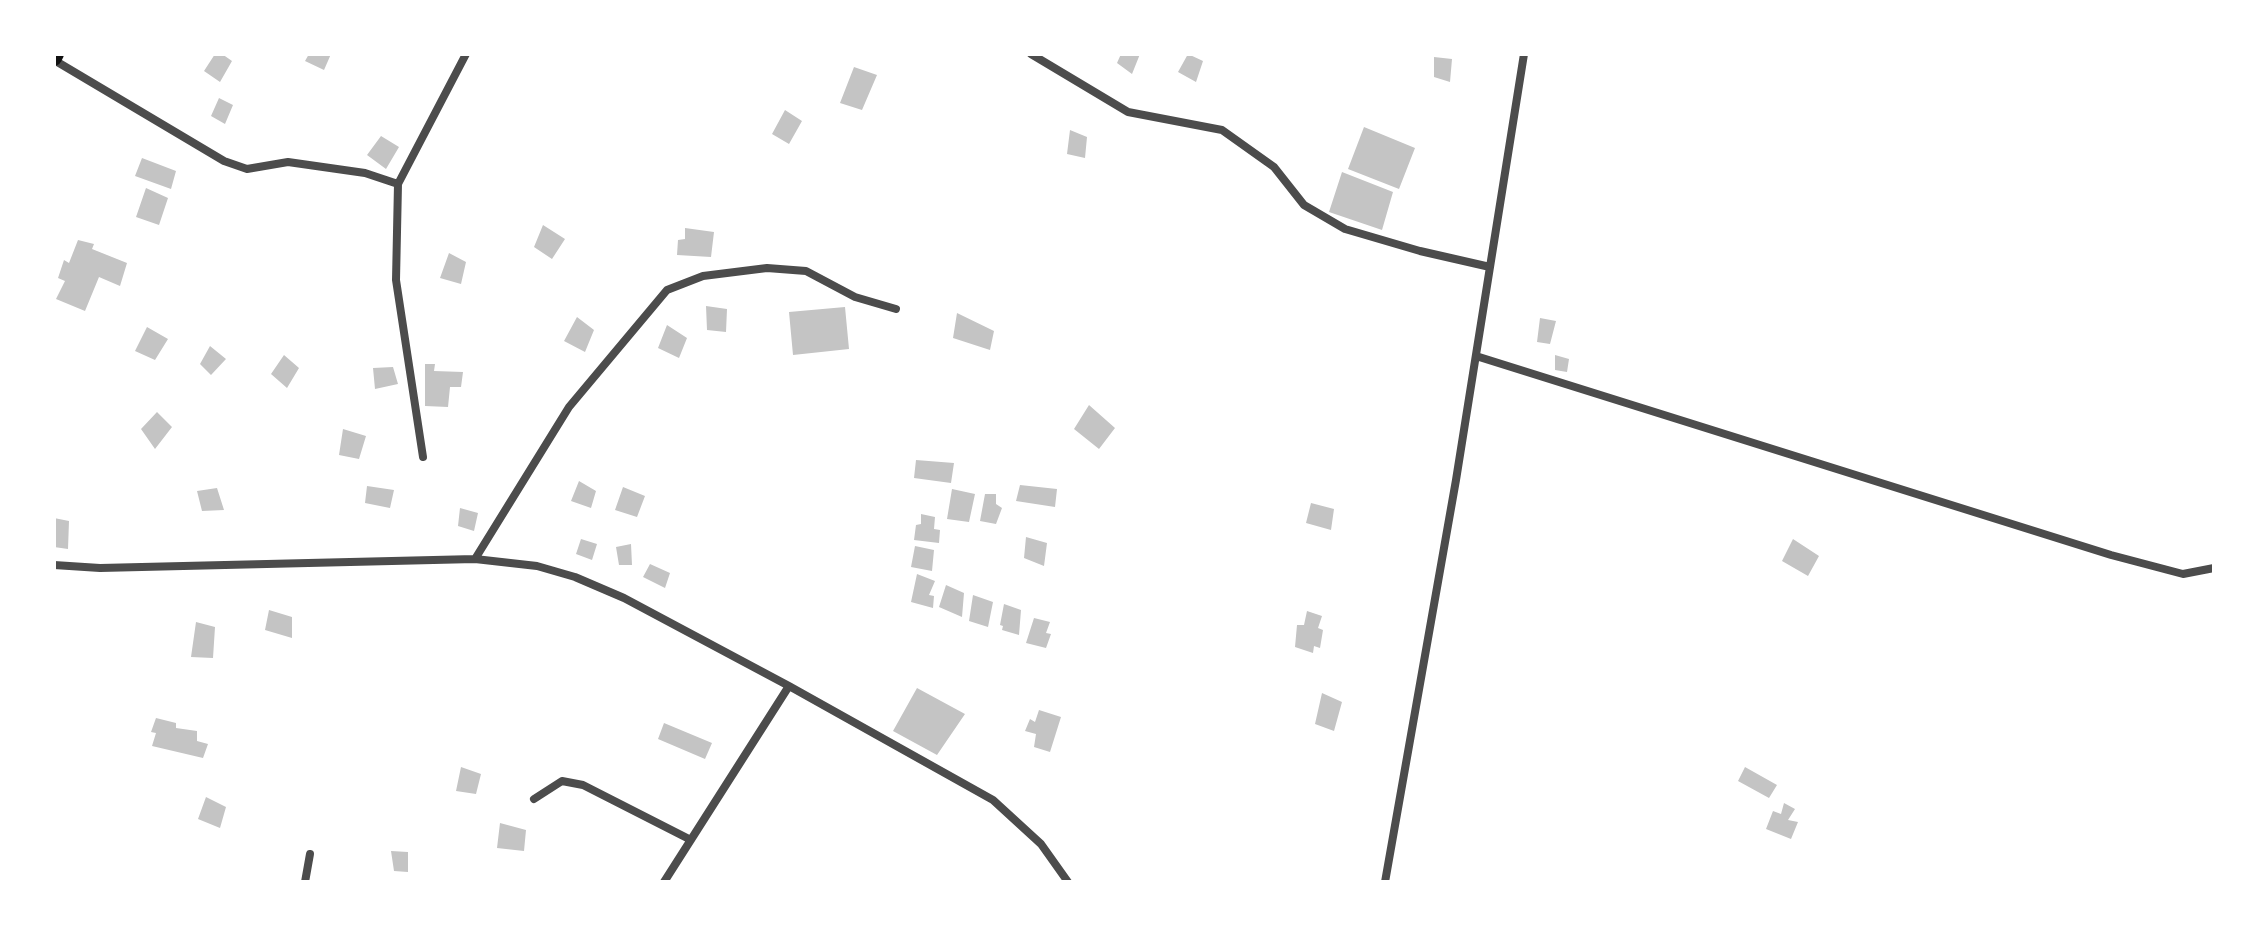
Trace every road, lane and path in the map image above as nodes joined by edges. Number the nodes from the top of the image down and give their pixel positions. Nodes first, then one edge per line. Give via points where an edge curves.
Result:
1 (466, 54) edge
2 (1031, 54) edge
3 (1524, 54) edge
4 (55, 57) edge
5 (398, 184) junction
6 (1490, 267) junction
7 (896, 309) dead end
8 (1476, 356) junction
9 (423, 457) dead end
10 (475, 559) junction
11 (54, 565) edge
12 (2214, 568) edge
13 (789, 686) junction
14 (534, 799) dead end
15 (691, 840) junction
16 (310, 854) dead end
17 (305, 882) edge
18 (664, 882) edge
19 (1068, 882) edge
20 (1385, 882) edge

1 - 5 street
2 - 6 street via 1128,112 1222,130 1274,167 1304,205 1345,229
3 - 6 street
4 - 5 street via 224,161 247,169 288,162 365,173
5 - 9 street via 396,280
6 - 8 street
7 - 10 street via 855,297 806,271 767,268 703,276 667,290 569,407
8 - 12 street via 2111,555 2183,574
8 - 20 street
10 - 11 street
10 - 13 street via 537,566 575,577
13 - 15 street
13 - 19 street via 993,800 1041,844
14 - 15 street via 562,781 583,785
15 - 18 street
16 - 17 street

